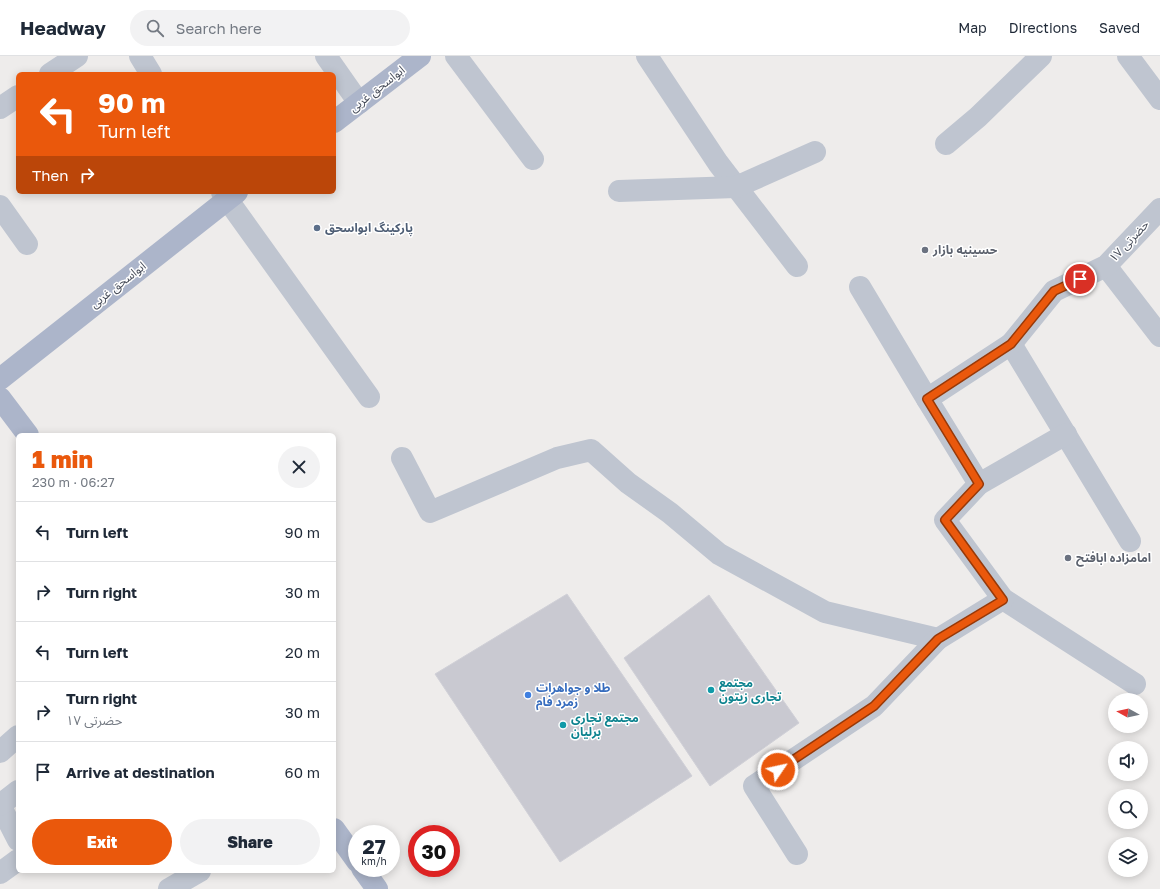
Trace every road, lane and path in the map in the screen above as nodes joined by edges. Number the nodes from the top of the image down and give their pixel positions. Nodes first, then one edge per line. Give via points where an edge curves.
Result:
1 (77, 56) edge
2 (140, 56) edge
3 (326, 56) edge
4 (420, 56) edge
5 (456, 56) edge
6 (647, 56) edge
7 (1041, 56) edge
8 (1128, 56) edge
9 (53, 72) edge
10 (150, 72) edge
11 (16, 97) edge
12 (1160, 99) edge
13 (360, 103) junction
14 (0, 108) edge
15 (336, 121) edge
16 (946, 144) dead end
17 (815, 152) dead end
18 (533, 159) dead end
19 (736, 187) junction
20 (619, 191) dead end
21 (229, 194) edge
22 (0, 206) edge
23 (1160, 209) edge
24 (27, 244) dead end
25 (797, 266) dead end
26 (1106, 266) junction
27 (860, 287) dead end
28 (1160, 336) edge
29 (1011, 344) junction
30 (0, 379) edge
31 (369, 397) dead end
32 (0, 398) edge
33 (927, 399) junction
34 (26, 433) edge
35 (1066, 434) junction
36 (402, 458) dead end
37 (979, 484) junction
38 (1130, 541) dead end
39 (1003, 600) junction
40 (938, 639) junction
41 (1135, 684) dead end
42 (16, 738) edge
43 (0, 752) edge
44 (16, 793) edge
45 (0, 805) edge
46 (336, 832) edge
47 (16, 836) edge
48 (348, 848) edge
49 (797, 854) dead end
50 (16, 861) edge
51 (0, 873) edge
52 (197, 873) edge
53 (368, 877) edge
54 (169, 889) edge
55 (377, 889) edge

1 - 9 street
2 - 10 street
3 - 13 street
4 - 13 main road, ابواسحق غربی
5 - 18 street
6 - 19 street
7 - 16 street
8 - 12 street
11 - 14 street
13 - 15 main road, ابواسحق غربی
17 - 19 street
19 - 20 street
19 - 25 street
21 - 30 main road, ابواسحق غربی
21 - 31 street
22 - 24 street
23 - 26 street, حضرتی ۱۷
26 - 28 street
26 - 29 street, حضرتی ۱۷ via 1054,291
27 - 33 street
29 - 33 street, حضرتی ۱۷
29 - 35 street
32 - 34 main road
33 - 37 street
35 - 37 street
35 - 38 street
36 - 40 street via 430,512 557,458 591,450 628,483 670,513 719,554 812,605 825,612
37 - 39 street via 945,520
39 - 40 street
39 - 41 street
40 - 49 street via 874,706 754,786
42 - 43 street
44 - 45 street
45 - 47 street
46 - 48 main road
50 - 51 street
52 - 54 street
53 - 55 main road

